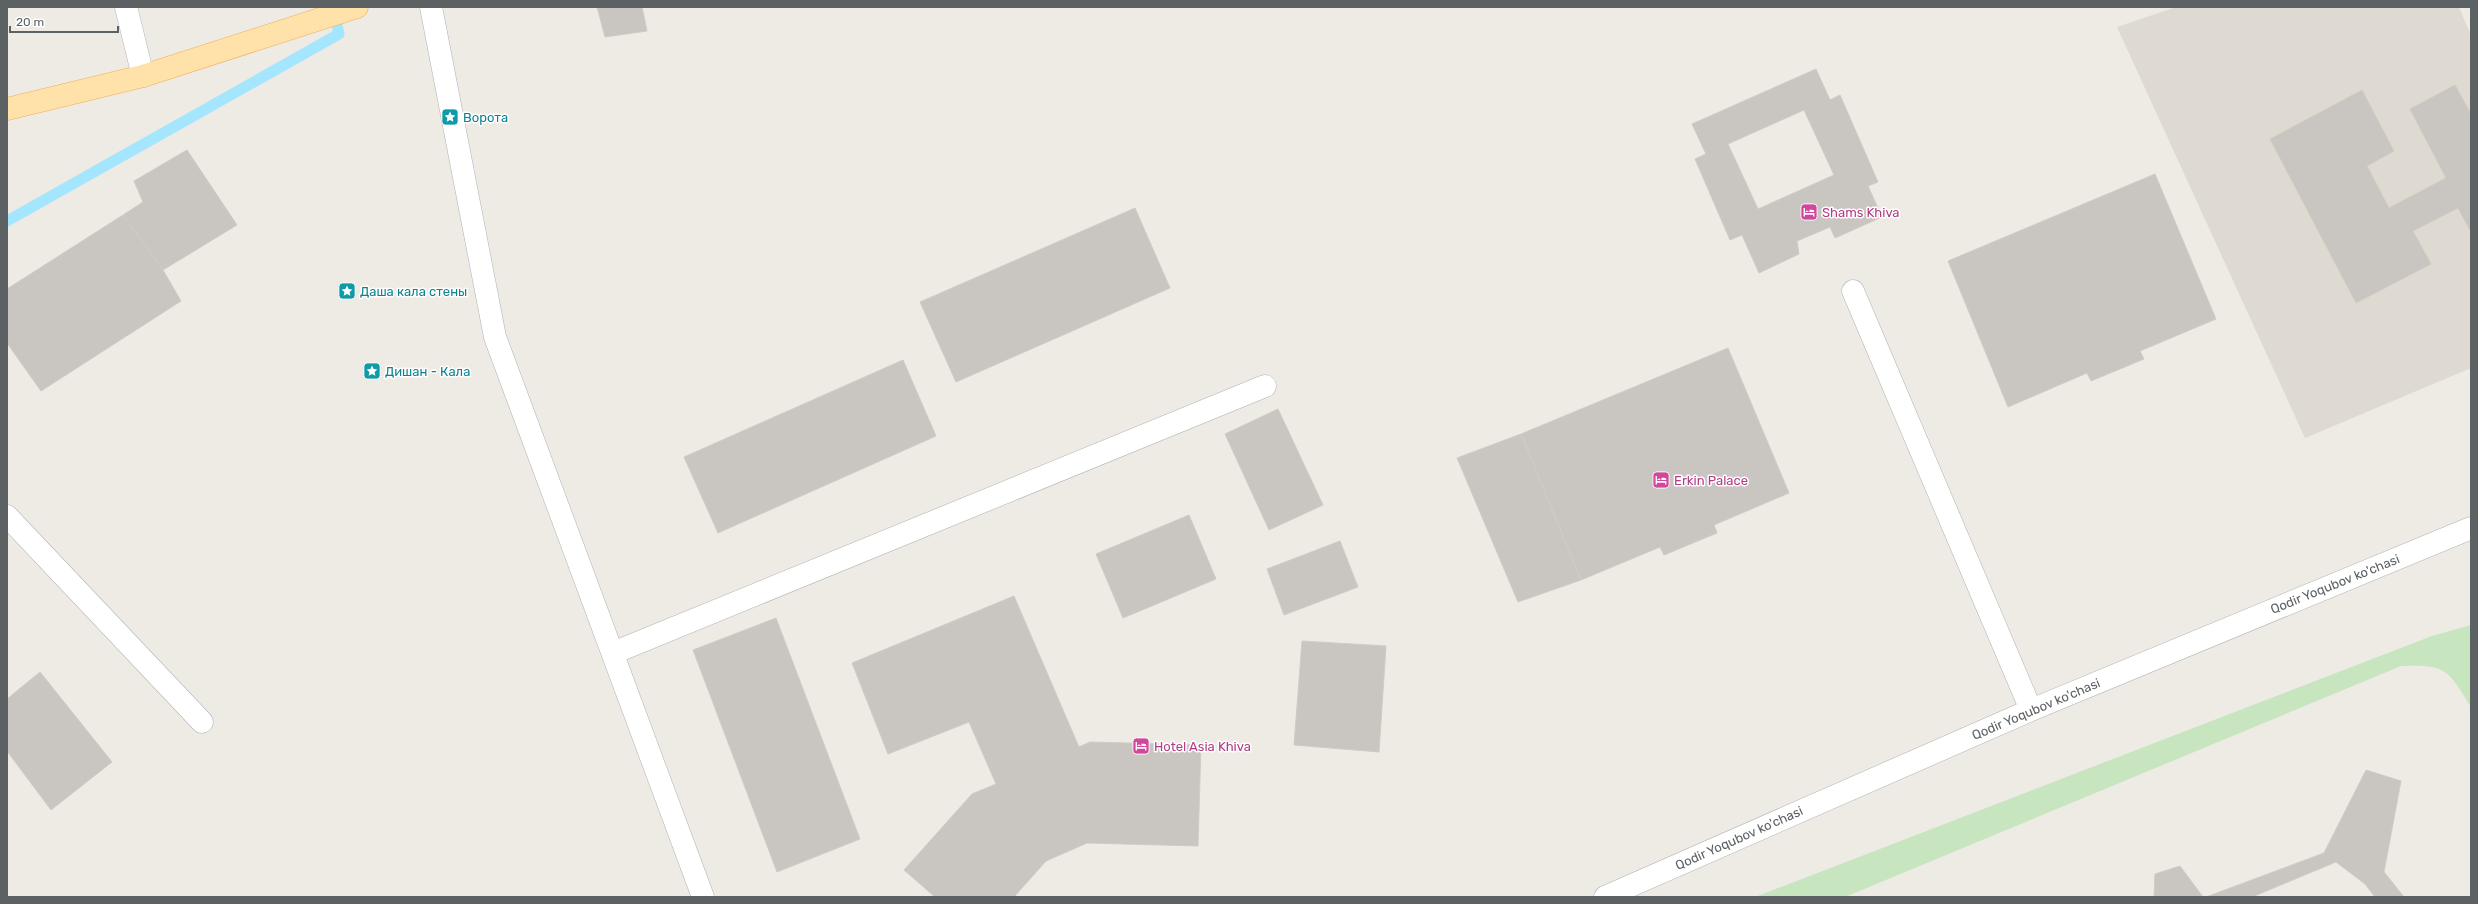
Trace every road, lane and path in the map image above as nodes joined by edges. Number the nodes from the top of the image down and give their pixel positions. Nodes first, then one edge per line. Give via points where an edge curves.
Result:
1 (126, 7) edge
2 (357, 7) edge
3 (431, 7) edge
4 (143, 76) junction
5 (7, 109) edge
6 (1853, 290) dead end
7 (1265, 386) dead end
8 (7, 516) edge
9 (2471, 528) edge
10 (613, 653) junction
11 (2031, 710) junction
12 (202, 722) dead end
13 (703, 897) edge
14 (1605, 897) edge

1 - 4 street
2 - 4 main road
3 - 10 street via 495,337
4 - 5 main road
6 - 11 street
7 - 10 street
8 - 12 street
9 - 11 street, Qodir Yoqubov ko'chasi
10 - 13 street
11 - 14 street, Qodir Yoqubov ko'chasi

